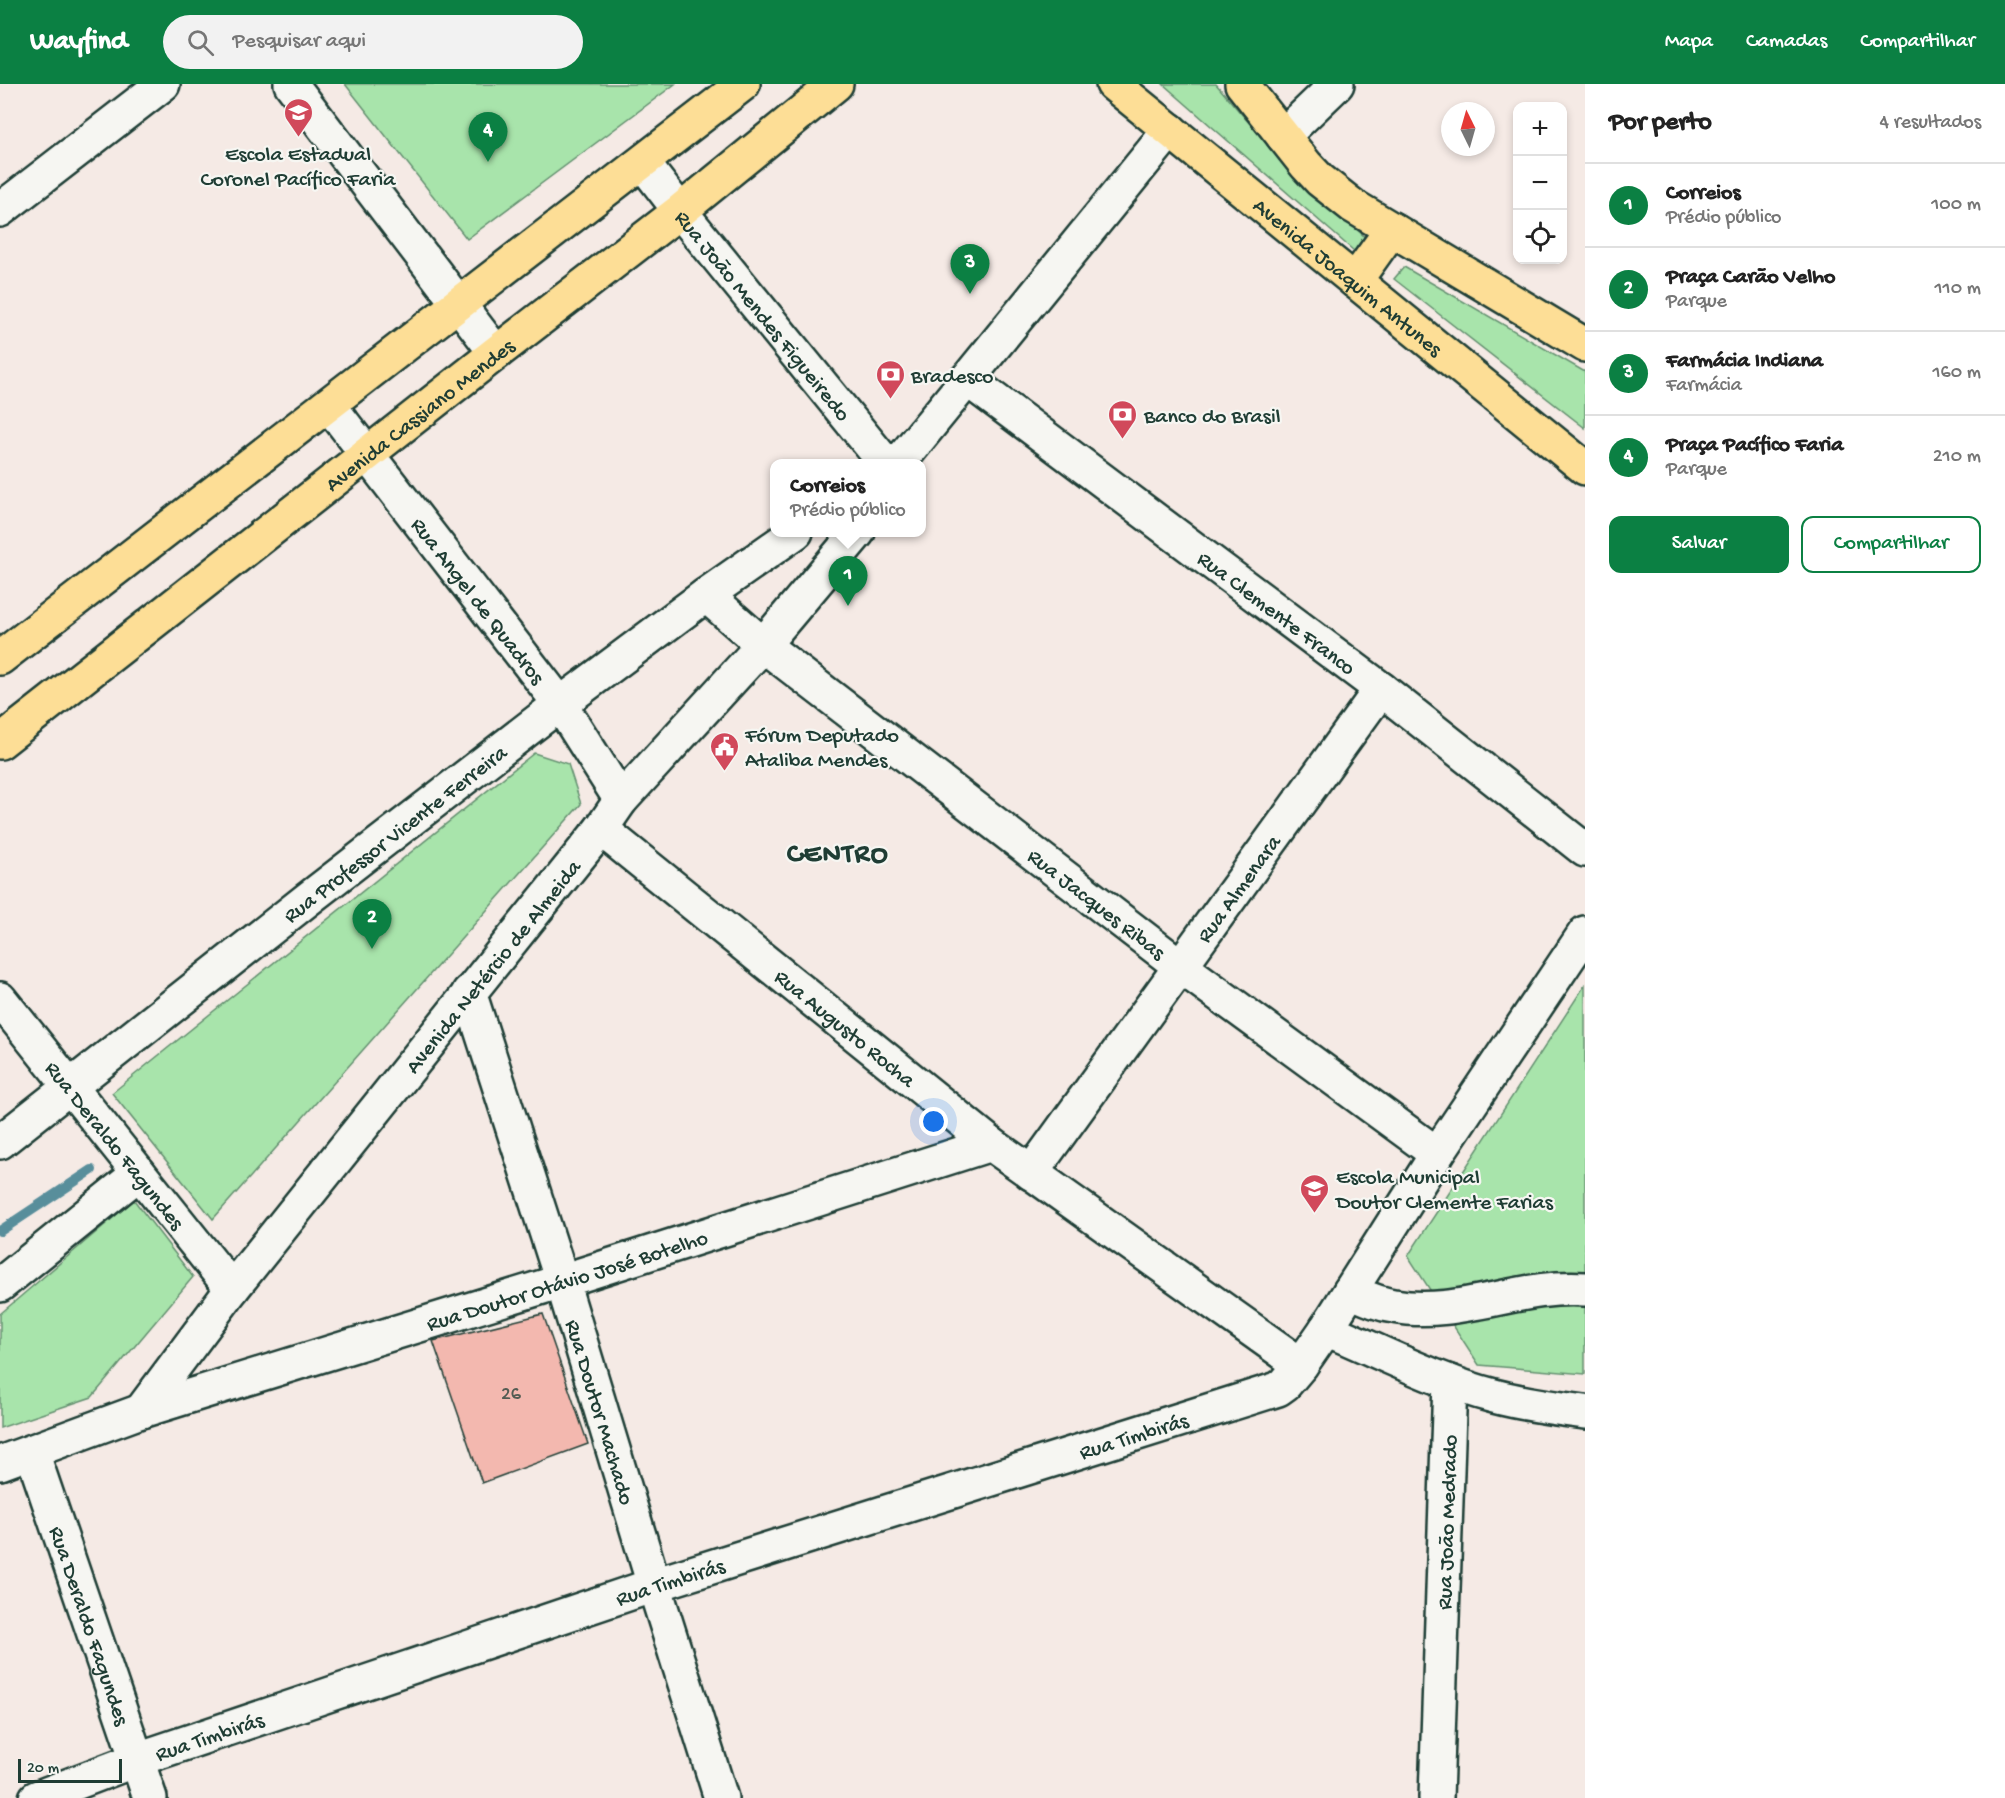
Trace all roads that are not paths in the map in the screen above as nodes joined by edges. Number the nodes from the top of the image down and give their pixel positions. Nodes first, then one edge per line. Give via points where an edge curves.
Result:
1 (163, 84) edge
2 (291, 84) edge
3 (743, 84) edge
4 (836, 84) edge
5 (1113, 84) edge
6 (1242, 84) edge
7 (1337, 84) edge
8 (1170, 130) junction
9 (1283, 136) junction
10 (643, 163) junction
11 (0, 210) edge
12 (680, 212) junction
13 (1392, 229) junction
14 (1355, 281) junction
15 (457, 304) junction
16 (1585, 345) edge
17 (496, 353) junction
18 (967, 379) junction
19 (329, 405) junction
20 (366, 454) junction
21 (882, 459) edge
22 (902, 459) edge
23 (1585, 468) edge
24 (789, 537) edge
25 (854, 537) edge
26 (705, 595) junction
27 (763, 645) junction
28 (0, 658) edge
29 (1382, 689) junction
30 (560, 704) junction
31 (0, 742) edge
32 (621, 800) junction
33 (601, 829) junction
34 (1585, 850) edge
35 (1585, 933) edge
36 (1180, 966) junction
37 (469, 992) junction
38 (0, 999) edge
39 (70, 1086) junction
40 (0, 1142) edge
41 (991, 1144) junction
42 (1437, 1154) junction
43 (139, 1173) junction
44 (1031, 1173) junction
45 (562, 1281) junction
46 (0, 1285) edge
47 (232, 1289) junction
48 (1585, 1289) edge
49 (1350, 1291) junction
50 (1326, 1329) junction
51 (1301, 1365) junction
52 (1450, 1382) junction
53 (141, 1411) junction
54 (1585, 1412) edge
55 (32, 1452) junction
56 (0, 1463) edge
57 (654, 1585) junction
58 (138, 1759) junction
59 (36, 1798) edge
60 (150, 1798) edge
61 (721, 1798) edge
62 (1436, 1798) edge

1 - 11 street
2 - 15 street
3 - 10 main road
4 - 12 main road, Avenida Cassiano Mendes
5 - 8 main road, Avenida Joaquim Antunes
6 - 9 main road
7 - 9 street
8 - 14 main road, Avenida Joaquim Antunes
8 - 18 street
9 - 13 main road via 1320,180
10 - 12 street, Rua João Mendes Figueiredo
10 - 15 main road
12 - 17 main road, Avenida Cassiano Mendes
12 - 21 street, Rua João Mendes Figueiredo
13 - 14 main road
13 - 16 main road
14 - 23 main road, Avenida Joaquim Antunes
15 - 17 street
15 - 19 main road
17 - 20 main road, Avenida Cassiano Mendes
18 - 22 street
18 - 29 street, Rua Clemente Franco
19 - 20 street, Rua Angel de Quadros
19 - 28 main road
20 - 30 street, Rua Angel de Quadros
20 - 31 main road, Avenida Cassiano Mendes
24 - 26 street, Rua Professor Vicente Ferreira
25 - 27 street, Avenida Netércio de Almeida
26 - 27 street, Rua Jacques Ribas
26 - 30 street, Rua Professor Vicente Ferreira
27 - 32 street, Avenida Netércio de Almeida
27 - 36 street, Rua Jacques Ribas
29 - 34 street, Rua Clemente Franco
29 - 36 street, Rua Almenara
30 - 32 street, Rua Angel de Quadros
30 - 39 street, Rua Professor Vicente Ferreira
32 - 33 street, Avenida Netércio de Almeida
33 - 37 street, Avenida Netércio de Almeida
33 - 41 street, Rua Augusto Rocha
35 - 42 street, Rua Timbirás
36 - 42 street, Rua Jacques Ribas
36 - 44 street, Rua Almenara
37 - 45 street, Rua Doutor Machado
37 - 47 street, Avenida Netércio de Almeida
38 - 39 street, Rua Deraldo Fagundes
39 - 40 street, Rua Professor Vicente Ferreira
39 - 43 street, Rua Deraldo Fagundes
41 - 44 street, Rua Augusto Rocha
41 - 45 street, Rua Doutor Otávio José Botelho
42 - 49 street, Rua Timbirás
43 - 46 street
43 - 47 street, Rua Deraldo Fagundes
44 - 51 street, Rua Augusto Rocha
45 - 53 street, Rua Doutor Otávio José Botelho
45 - 57 street, Rua Doutor Machado
47 - 53 street, Avenida Netércio de Almeida
48 - 49 street via 1537,1290 1468,1304 1417,1308 1373,1301
49 - 50 street, Rua Timbirás
50 - 51 street, Rua Timbirás
50 - 52 street
51 - 57 street, Rua Timbirás via 1286,1384 1269,1393
52 - 54 street via 1493,1396
52 - 62 street, Rua João Medrado
53 - 55 street, Rua Doutor Otávio José Botelho
55 - 56 street, Rua Doutor Otávio José Botelho
55 - 58 street, Rua Deraldo Fagundes
57 - 58 street, Rua Timbirás
57 - 61 street, Rua Doutor Machado
58 - 59 street, Rua Timbirás
58 - 60 street, Rua Deraldo Fagundes

